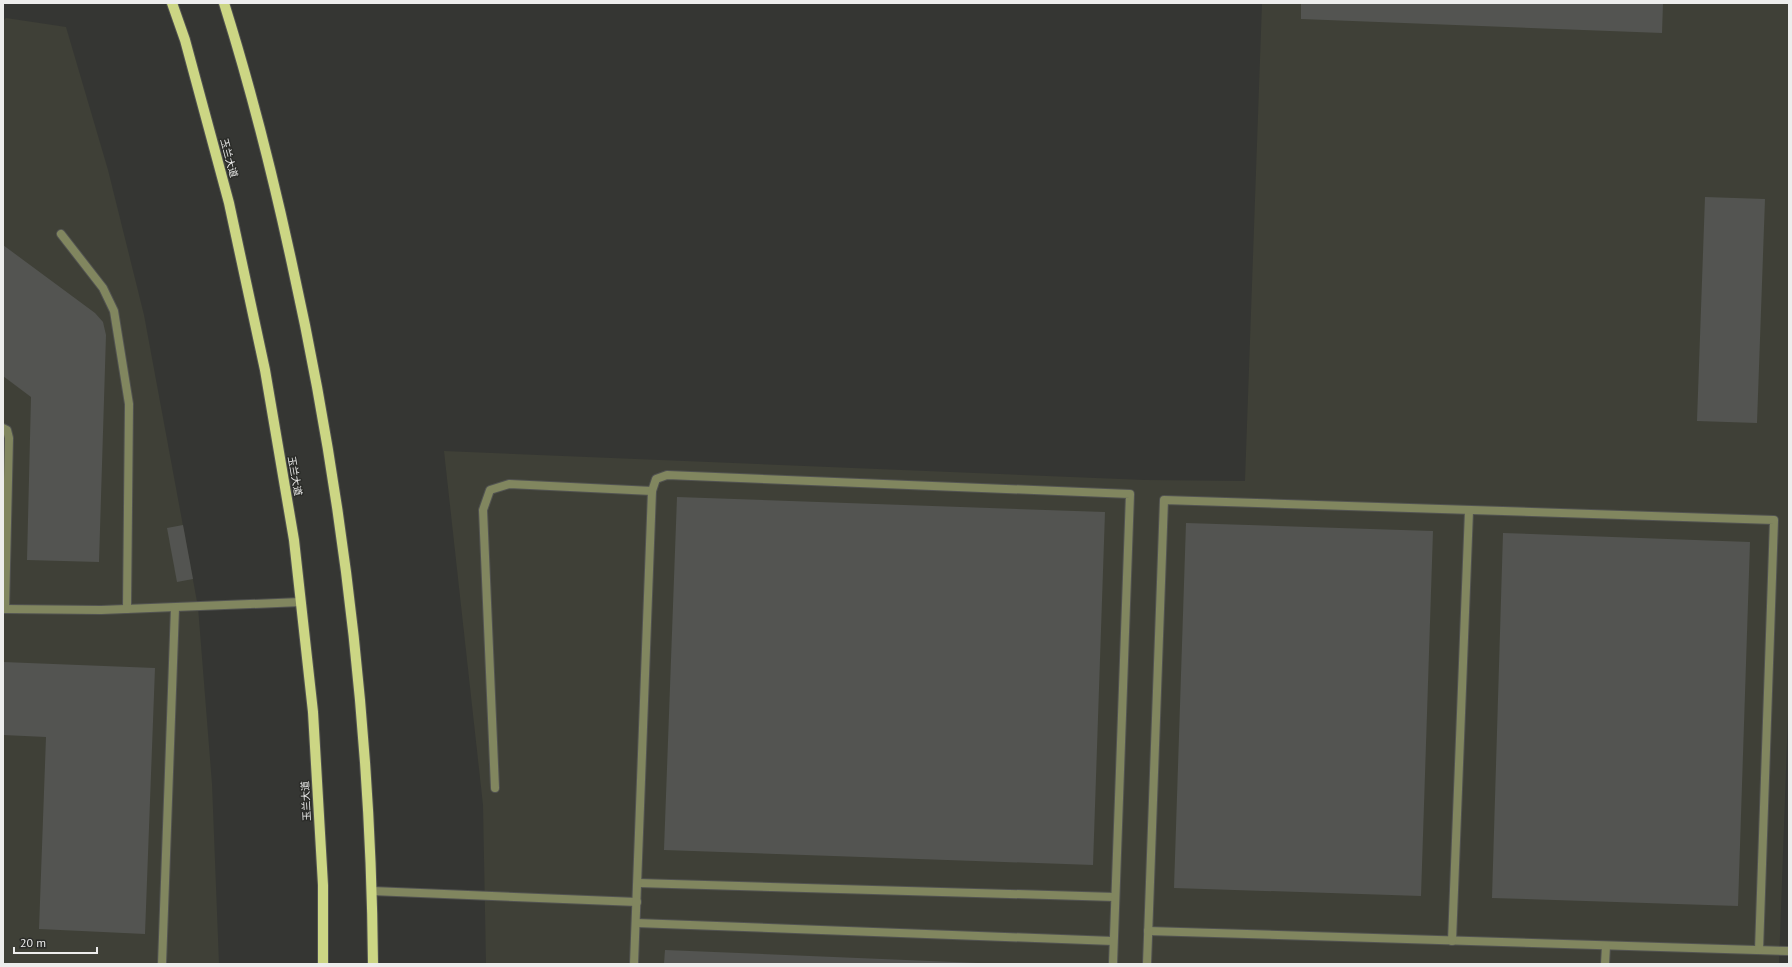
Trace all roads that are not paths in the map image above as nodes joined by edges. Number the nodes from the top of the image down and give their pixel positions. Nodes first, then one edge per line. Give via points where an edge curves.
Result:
1 (172, 3) edge
2 (224, 3) edge
3 (61, 234) dead end
4 (3, 428) edge
5 (652, 491) junction
6 (1469, 511) junction
7 (301, 602) junction
8 (175, 608) junction
9 (4, 609) edge
10 (127, 609) junction
11 (495, 788) dead end
12 (638, 883) junction
13 (372, 891) junction
14 (1115, 897) junction
15 (637, 902) junction
16 (636, 923) junction
17 (1148, 931) junction
18 (1113, 941) junction
19 (1452, 941) junction
20 (1606, 946) junction
21 (1759, 950) junction
22 (1789, 951) edge
23 (162, 964) edge
24 (324, 964) edge
25 (373, 964) edge
26 (634, 964) edge
27 (1113, 964) edge
28 (1147, 964) edge
29 (1605, 964) edge

1 - 7 main road, 玉兰大道 via 185,40 229,203 263,362 294,540
2 - 13 main road via 276,188 313,357 337,499 362,707
3 - 10 lane via 103,288 114,311 129,404
4 - 9 lane via 7,430 9,438
5 - 11 lane via 509,484 490,490 484,510
5 - 12 lane
5 - 14 lane via 656,479 667,476 1130,494
6 - 17 lane via 1164,500
6 - 19 lane
6 - 21 lane via 1774,520
7 - 8 lane
7 - 24 main road, 玉兰大道 via 314,736 323,885
8 - 10 lane
8 - 23 lane
9 - 10 lane
12 - 14 lane
12 - 15 lane
13 - 15 lane
13 - 25 main road
14 - 18 lane
15 - 16 lane
16 - 18 lane
16 - 26 lane
17 - 19 lane
17 - 28 lane
18 - 27 lane
19 - 20 lane
20 - 21 lane
20 - 29 lane
21 - 22 lane

